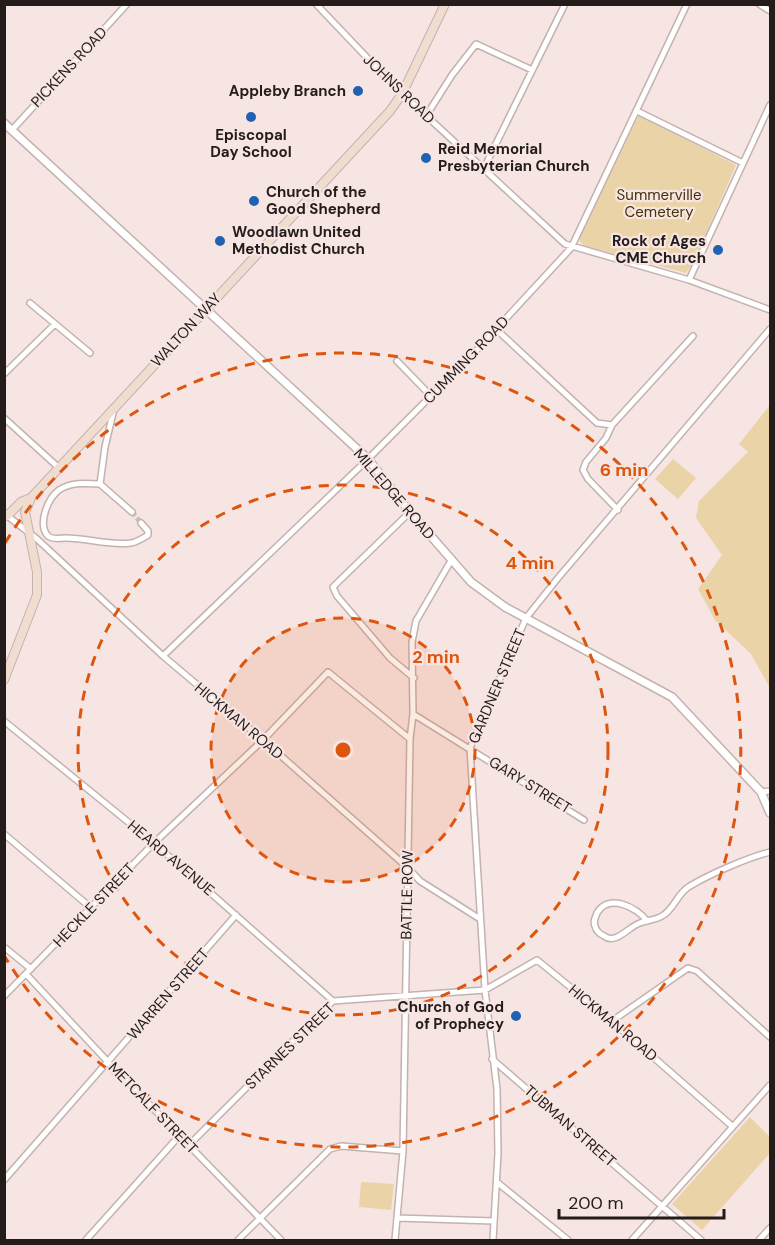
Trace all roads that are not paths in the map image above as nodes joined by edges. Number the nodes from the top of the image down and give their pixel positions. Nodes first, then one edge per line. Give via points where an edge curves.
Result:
1 (127, 4) edge
2 (316, 4) edge
3 (445, 4) edge
4 (565, 4) edge
5 (687, 4) edge
6 (759, 4) edge
7 (771, 10) edge
8 (532, 70) junction
9 (402, 94) junction
10 (771, 105) edge
11 (637, 111) junction
12 (426, 116) junction
13 (4, 123) edge
14 (12, 130) junction
15 (743, 163) junction
16 (483, 170) junction
17 (571, 248) junction
18 (689, 280) junction
19 (30, 303) dead end
20 (205, 310) junction
21 (771, 310) edge
22 (55, 324) junction
23 (771, 329) edge
24 (497, 330) junction
25 (693, 336) dead end
26 (90, 353) dead end
27 (397, 361) dead end
28 (4, 374) edge
29 (431, 396) junction
30 (114, 408) junction
31 (4, 418) edge
32 (612, 425) junction
33 (368, 459) junction
34 (58, 467) junction
35 (100, 484) junction
36 (31, 498) junction
37 (618, 510) junction
38 (132, 512) tunnel mouth
39 (410, 512) junction
40 (5, 516) edge
41 (141, 523) dead end
42 (28, 533) junction
43 (47, 534) junction
44 (38, 539) junction
45 (452, 559) junction
46 (526, 618) junction
47 (163, 656) junction
48 (414, 678) junction
49 (4, 680) edge
50 (413, 714) junction
51 (4, 721) edge
52 (410, 739) junction
53 (263, 740) junction
54 (470, 748) junction
55 (771, 791) edge
56 (761, 792) junction
57 (771, 813) edge
58 (584, 820) dead end
59 (4, 834) edge
60 (154, 843) junction
61 (771, 852) edge
62 (408, 868) junction
63 (90, 907) junction
64 (236, 915) junction
65 (480, 919) junction
66 (647, 921) junction
67 (4, 947) edge
68 (31, 969) junction
69 (26, 975) junction
70 (485, 990) junction
71 (4, 996) edge
72 (404, 997) junction
73 (333, 1001) junction
74 (612, 1021) junction
75 (771, 1037) edge
76 (492, 1059) junction
77 (109, 1063) junction
78 (771, 1085) edge
79 (732, 1126) junction
80 (180, 1135) junction
81 (189, 1145) junction
82 (403, 1151) junction
83 (4, 1180) edge
84 (498, 1183) junction
85 (663, 1206) junction
86 (397, 1218) junction
87 (260, 1219) junction
88 (494, 1221) junction
89 (771, 1228) edge
90 (86, 1240) edge
91 (238, 1240) edge
92 (281, 1240) edge
93 (395, 1240) edge
94 (493, 1240) edge
95 (568, 1240) edge
96 (632, 1240) edge
97 (701, 1240) edge
98 (759, 1240) edge

1 - 14 street, PICKENS ROAD
2 - 9 street, JOHNS ROAD
3 - 9 main road, WALTON WAY
4 - 8 street
5 - 11 street, CUMMING ROAD
6 - 7 street
8 - 12 street via 476,44
8 - 16 street
9 - 12 street, JOHNS ROAD
9 - 20 main road, WALTON WAY
10 - 15 street
11 - 15 street
11 - 17 street, CUMMING ROAD
12 - 16 street, JOHNS ROAD
13 - 14 street, MILLEDGE ROAD
14 - 20 street, MILLEDGE ROAD
15 - 18 street
16 - 17 street, JOHNS ROAD
17 - 18 street, JOHNS ROAD
17 - 24 street, CUMMING ROAD
18 - 21 street, JOHNS ROAD
19 - 22 street
20 - 30 main road, WALTON WAY
20 - 33 street, MILLEDGE ROAD
22 - 26 street
22 - 28 street
23 - 37 street, GARDNER STREET
24 - 29 street, CUMMING ROAD
24 - 32 street via 597,423
25 - 32 street
27 - 29 street
29 - 33 street, CUMMING ROAD
30 - 34 main road, WALTON WAY
30 - 35 street
31 - 34 street
32 - 37 street via 583,470
33 - 39 street, MILLEDGE ROAD
33 - 47 street, CUMMING ROAD
34 - 36 main road, WALTON WAY
35 - 38 street
35 - 43 street via 71,485 58,491 44,517
36 - 40 main road, WALTON WAY
36 - 42 main road via 25,512
37 - 46 street, GARDNER STREET
39 - 45 street, MILLEDGE ROAD
39 - 48 street via 333,587 336,596 390,658
40 - 42 street, HICKMAN ROAD
41 - 43 street via 148,535 131,543 51,538
42 - 44 street, HICKMAN ROAD
42 - 49 main road via 37,572 37,595
43 - 44 street
44 - 47 street, HICKMAN ROAD
45 - 46 street, MILLEDGE ROAD via 491,598
45 - 48 street, BATTLE ROW via 416,621 412,642
46 - 54 street, GARDNER STREET
46 - 56 street, MILLEDGE ROAD via 672,697
47 - 53 street, HICKMAN ROAD
48 - 50 street, BATTLE ROW
50 - 52 street, BATTLE ROW
50 - 54 street, GARY STREET
51 - 60 street, HEARD AVENUE
52 - 53 street via 328,672
52 - 62 street, BATTLE ROW
53 - 60 street, HECKLE STREET
53 - 62 street, HICKMAN ROAD
54 - 58 street, GARY STREET
54 - 65 street, GARDNER STREET
55 - 56 street
56 - 57 street, MILLEDGE ROAD
59 - 63 street
60 - 63 street, HECKLE STREET
60 - 64 street, HEARD AVENUE
61 - 66 street via 687,888 662,917
62 - 65 street, HICKMAN ROAD via 420,881
62 - 72 street, BATTLE ROW
63 - 68 street, HECKLE STREET
64 - 73 street, HEARD AVENUE
64 - 77 street, WARREN STREET
65 - 70 street, GARDNER STREET
66 - 66 street via 608,939 593,922 606,904 616,903 642,914
67 - 68 street
68 - 69 street, HECKLE STREET
69 - 71 street, HECKLE STREET
69 - 77 street, METCALF STREET
70 - 72 street, STARNES STREET
70 - 74 street, HICKMAN ROAD via 537,960
70 - 76 street, GARDNER STREET
72 - 73 street, STARNES STREET
72 - 82 street, BATTLE ROW
73 - 81 street, STARNES STREET
74 - 75 street via 688,968 697,971
74 - 79 street, HICKMAN ROAD
76 - 84 street, GARDNER STREET via 497,1089
76 - 85 street, TUBMAN STREET
77 - 80 street, METCALF STREET
77 - 83 street, WARREN STREET
78 - 79 street
79 - 85 street
80 - 81 street, METCALF STREET
80 - 90 street
81 - 87 street, METCALF STREET
82 - 86 street, BATTLE ROW
82 - 87 street via 341,1146 330,1149
84 - 88 street, GARDNER STREET
84 - 95 street
85 - 96 street
85 - 97 street, TUBMAN STREET
86 - 88 street
86 - 93 street, BATTLE ROW
87 - 91 street
87 - 92 street, METCALF STREET
88 - 94 street, GARDNER STREET
89 - 98 street

